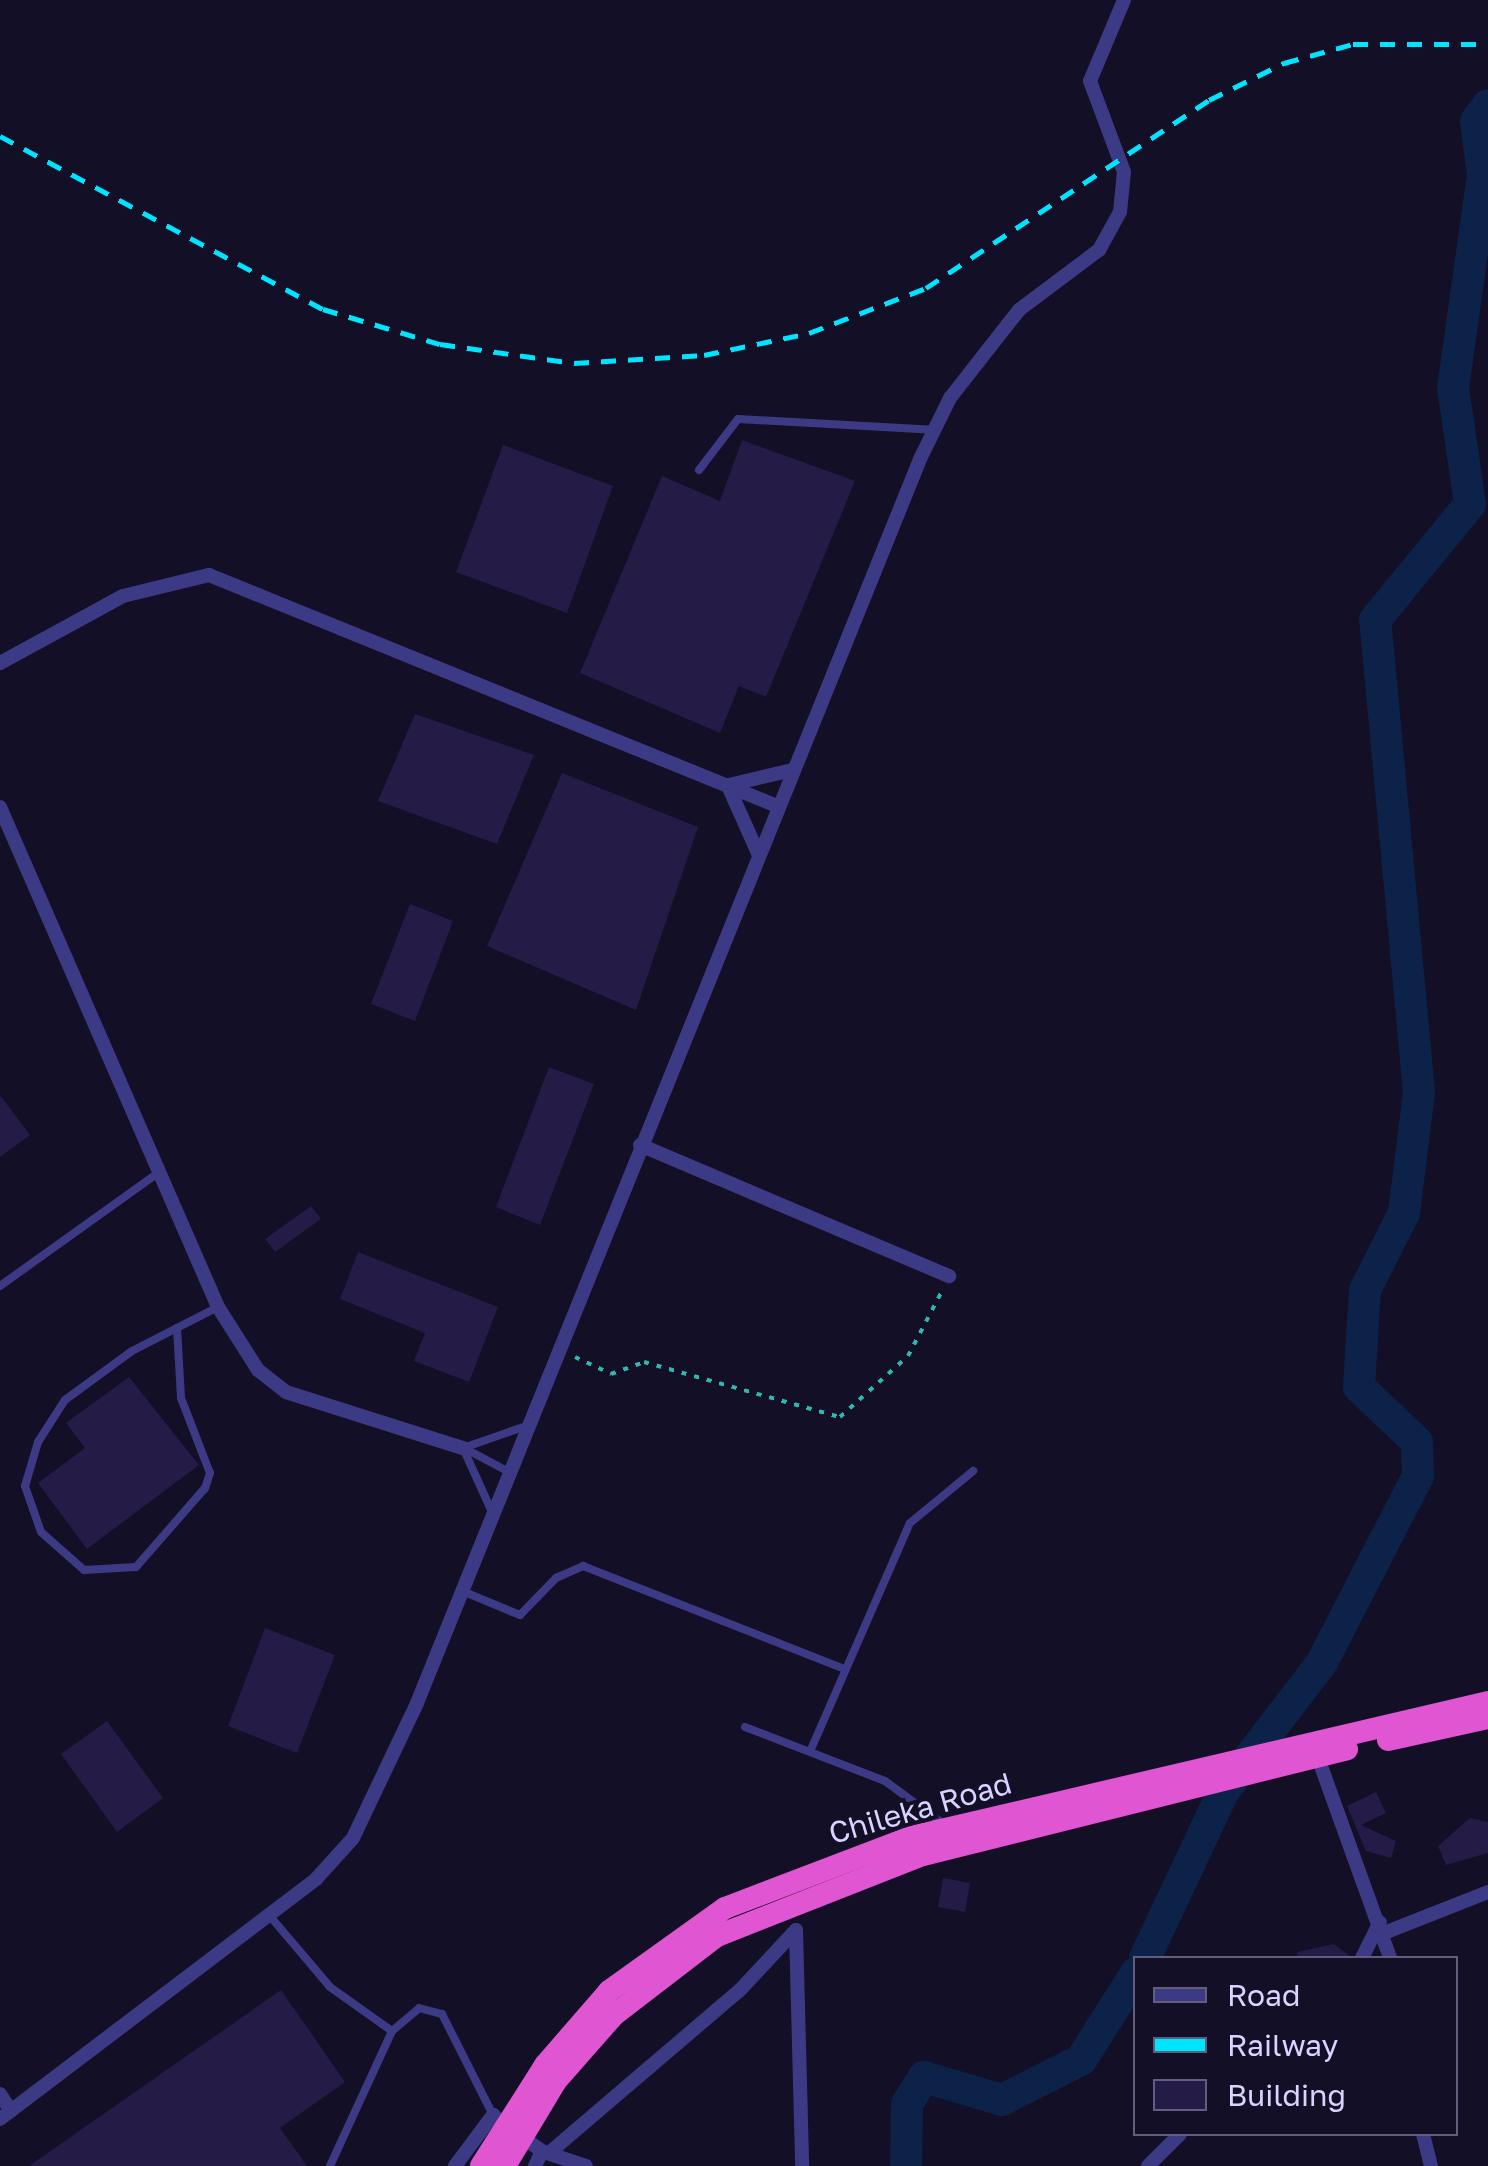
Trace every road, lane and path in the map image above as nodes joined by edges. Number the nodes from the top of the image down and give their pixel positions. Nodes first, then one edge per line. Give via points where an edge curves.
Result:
1 (1124, 0) edge
2 (937, 430) junction
3 (699, 470) dead end
4 (0, 663) edge
5 (792, 770) junction
6 (728, 786) junction
7 (777, 806) junction
8 (0, 807) edge
9 (758, 853) junction
10 (640, 1145) junction
11 (159, 1172) junction
12 (950, 1276) joint
13 (0, 1286) edge
14 (218, 1307) junction
15 (177, 1328) junction
16 (556, 1354) junction
17 (526, 1426) junction
18 (463, 1448) junction
19 (973, 1471) dead end
20 (509, 1472) junction
21 (492, 1514) junction
22 (462, 1591) junction
23 (842, 1668) junction
24 (1488, 1702) edge
25 (1488, 1718) edge
26 (744, 1727) dead end
27 (812, 1748) junction
28 (1292, 1752) junction
29 (1317, 1755) junction
30 (1224, 1769) junction
31 (949, 1828) junction
32 (1488, 1892) edge
33 (268, 1915) junction
34 (1382, 1928) junction
35 (1363, 1956) edge
36 (1389, 1956) edge
37 (392, 2031) junction
38 (0, 2094) edge
39 (6, 2115) edge
40 (522, 2136) junction
41 (1178, 2136) edge
42 (1424, 2136) edge
43 (330, 2166) edge
44 (456, 2166) edge
45 (481, 2166) edge
46 (505, 2166) edge
47 (536, 2166) edge
48 (586, 2166) edge
49 (802, 2166) edge
50 (1148, 2166) edge
51 (1431, 2166) edge

1 - 2 street via 1090,80 1124,172 1120,212 1098,250 1019,310
2 - 3 lane via 738,419
2 - 5 street
4 - 6 street via 124,596 209,575
5 - 6 street
5 - 7 street
6 - 7 street
6 - 9 street
7 - 9 street
8 - 11 street
9 - 10 street
10 - 12 street
10 - 16 street
11 - 13 lane
11 - 14 street
12 - 16 path via 908,1356 840,1417 644,1362 611,1374
14 - 15 lane
14 - 18 street via 258,1370 286,1392
15 - 15 lane via 65,1400 38,1442 25,1486 41,1532 84,1570 136,1566 192,1510 210,1472 181,1398
16 - 17 street
17 - 18 lane
17 - 20 street
18 - 20 lane
18 - 21 lane
19 - 23 lane via 910,1523
20 - 21 street
21 - 22 street
22 - 23 lane via 520,1615 583,1566
22 - 33 street via 353,1838
23 - 27 lane
24 - 28 highway, Chileka Road
25 - 29 highway, Chileka Road
26 - 27 lane
27 - 31 lane via 885,1780
28 - 29 highway, Chileka Road
28 - 30 highway, Chileka Road
29 - 34 street
30 - 31 highway, Chileka Road
30 - 40 highway via 922,1854 717,1936 614,2014
31 - 40 highway, Chileka Road via 772,1886 683,1931 610,1991
32 - 34 street
33 - 37 lane via 330,1987
33 - 39 street
34 - 35 street
34 - 36 street
37 - 40 lane via 420,2008 442,2014
37 - 43 lane
38 - 39 street
40 - 44 street
40 - 45 highway, Chileka Road
40 - 46 highway
40 - 47 street
40 - 48 street
40 - 49 street via 796,1930
41 - 50 street
42 - 51 street

